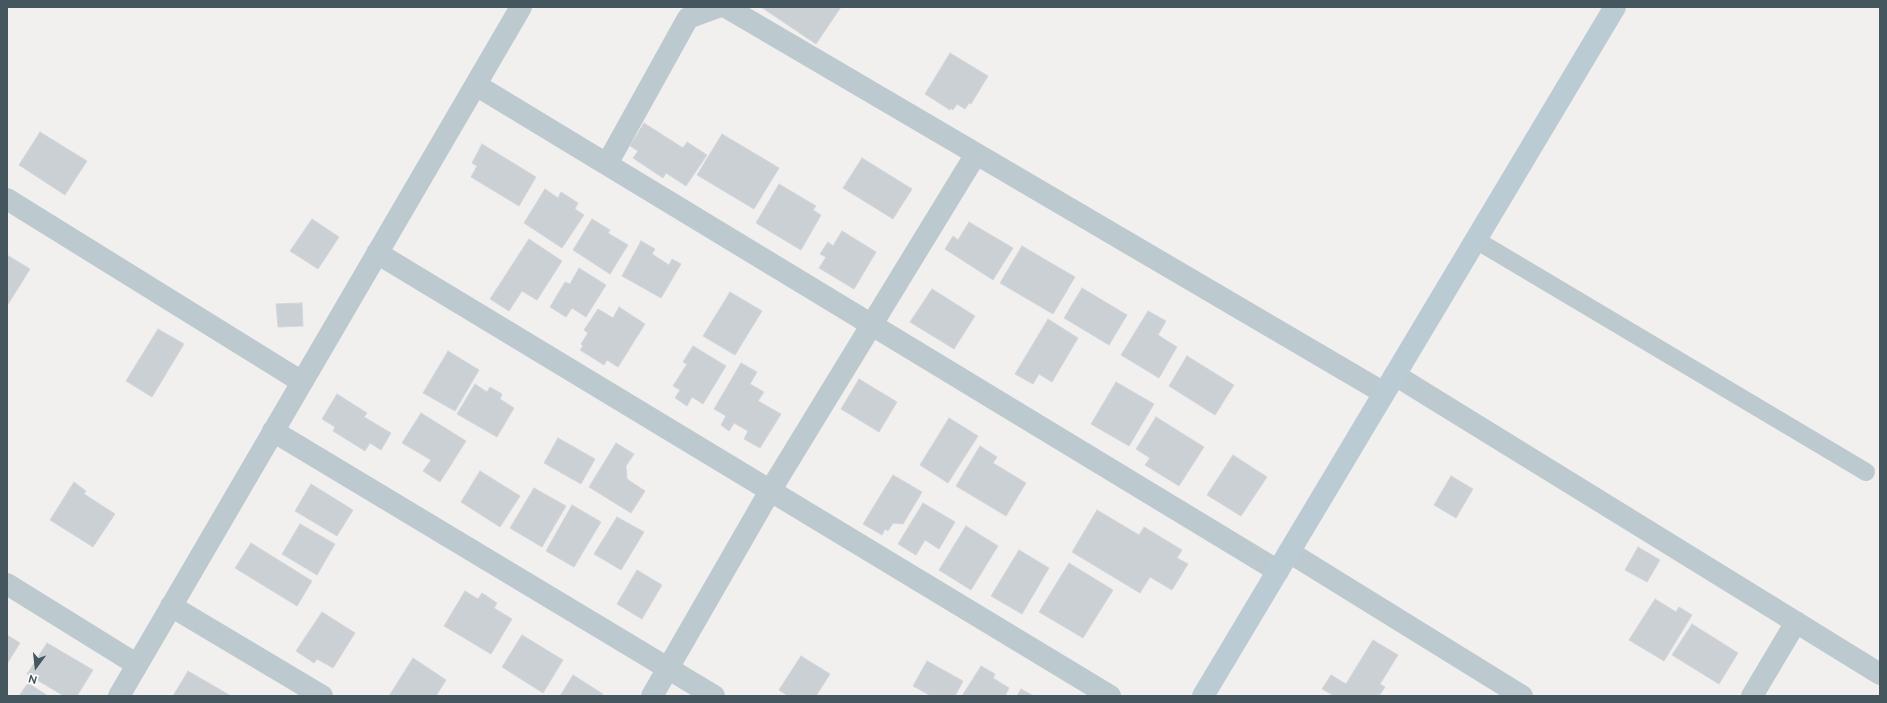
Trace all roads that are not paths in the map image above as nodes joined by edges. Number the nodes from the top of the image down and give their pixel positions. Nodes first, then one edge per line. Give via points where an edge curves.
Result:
1 (521, 7) edge
2 (718, 7) edge
3 (726, 7) edge
4 (1615, 7) edge
5 (476, 85) junction
6 (976, 154) junction
7 (606, 164) junction
8 (7, 199) edge
9 (1476, 240) junction
10 (377, 253) junction
11 (872, 325) junction
12 (1395, 375) junction
13 (302, 382) junction
14 (1384, 393) junction
15 (273, 431) junction
16 (1866, 472) dead end
17 (770, 491) junction
18 (1289, 552) junction
19 (1278, 571) junction
20 (7, 584) edge
21 (171, 606) junction
22 (1796, 622) junction
23 (136, 664) junction
24 (668, 669) junction
25 (1880, 674) edge
26 (119, 696) edge
27 (322, 696) edge
28 (652, 696) edge
29 (714, 696) edge
30 (1110, 696) edge
31 (1203, 696) edge
32 (1522, 696) edge
33 (1752, 696) edge

1 - 5 street
2 - 7 street via 688,18
3 - 6 street
4 - 9 street
5 - 7 street
5 - 10 street
6 - 11 street
6 - 14 street
7 - 11 street
8 - 13 street
9 - 12 street
9 - 16 lane
10 - 13 street
10 - 17 street
11 - 17 street
11 - 19 street
12 - 14 street
12 - 22 street
13 - 15 street
14 - 18 street
15 - 21 street
15 - 24 street
17 - 24 street
17 - 30 street
18 - 19 street
18 - 32 street
19 - 31 street
20 - 23 street
21 - 23 street
21 - 27 street
22 - 25 street
22 - 33 street
23 - 26 street
24 - 28 street
24 - 29 street

